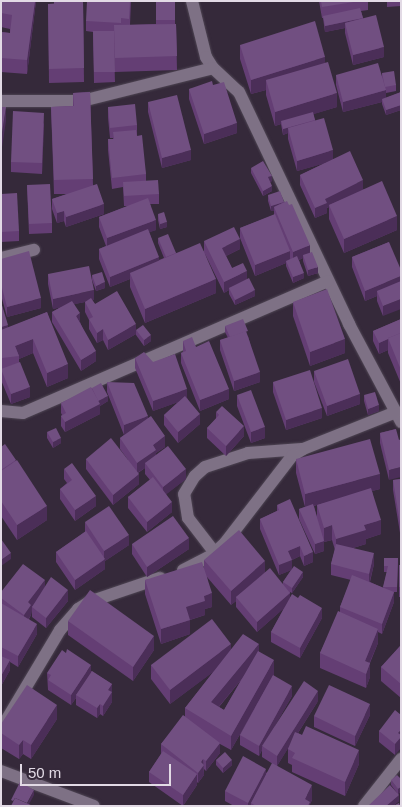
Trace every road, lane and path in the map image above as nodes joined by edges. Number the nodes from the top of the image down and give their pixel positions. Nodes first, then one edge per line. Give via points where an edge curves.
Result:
1 (192, 1) edge
2 (213, 68) junction
3 (1, 101) edge
4 (34, 250) dead end
5 (1, 258) edge
6 (328, 281) junction
7 (1, 412) edge
8 (398, 417) edge
9 (303, 449) junction
10 (215, 553) junction
11 (1, 729) edge
12 (401, 759) edge
13 (1, 771) edge
14 (87, 804) edge
15 (364, 806) edge

1 - 2 street via 206,57
2 - 3 street via 82,101
2 - 6 street via 239,92
4 - 5 street
6 - 7 street via 23,412
6 - 8 street
8 - 9 street
9 - 10 street via 292,456
9 - 10 street via 248,453 205,467 195,476 184,494 188,518
10 - 11 street via 185,570 98,599 78,609 60,630
12 - 15 street
13 - 14 street

